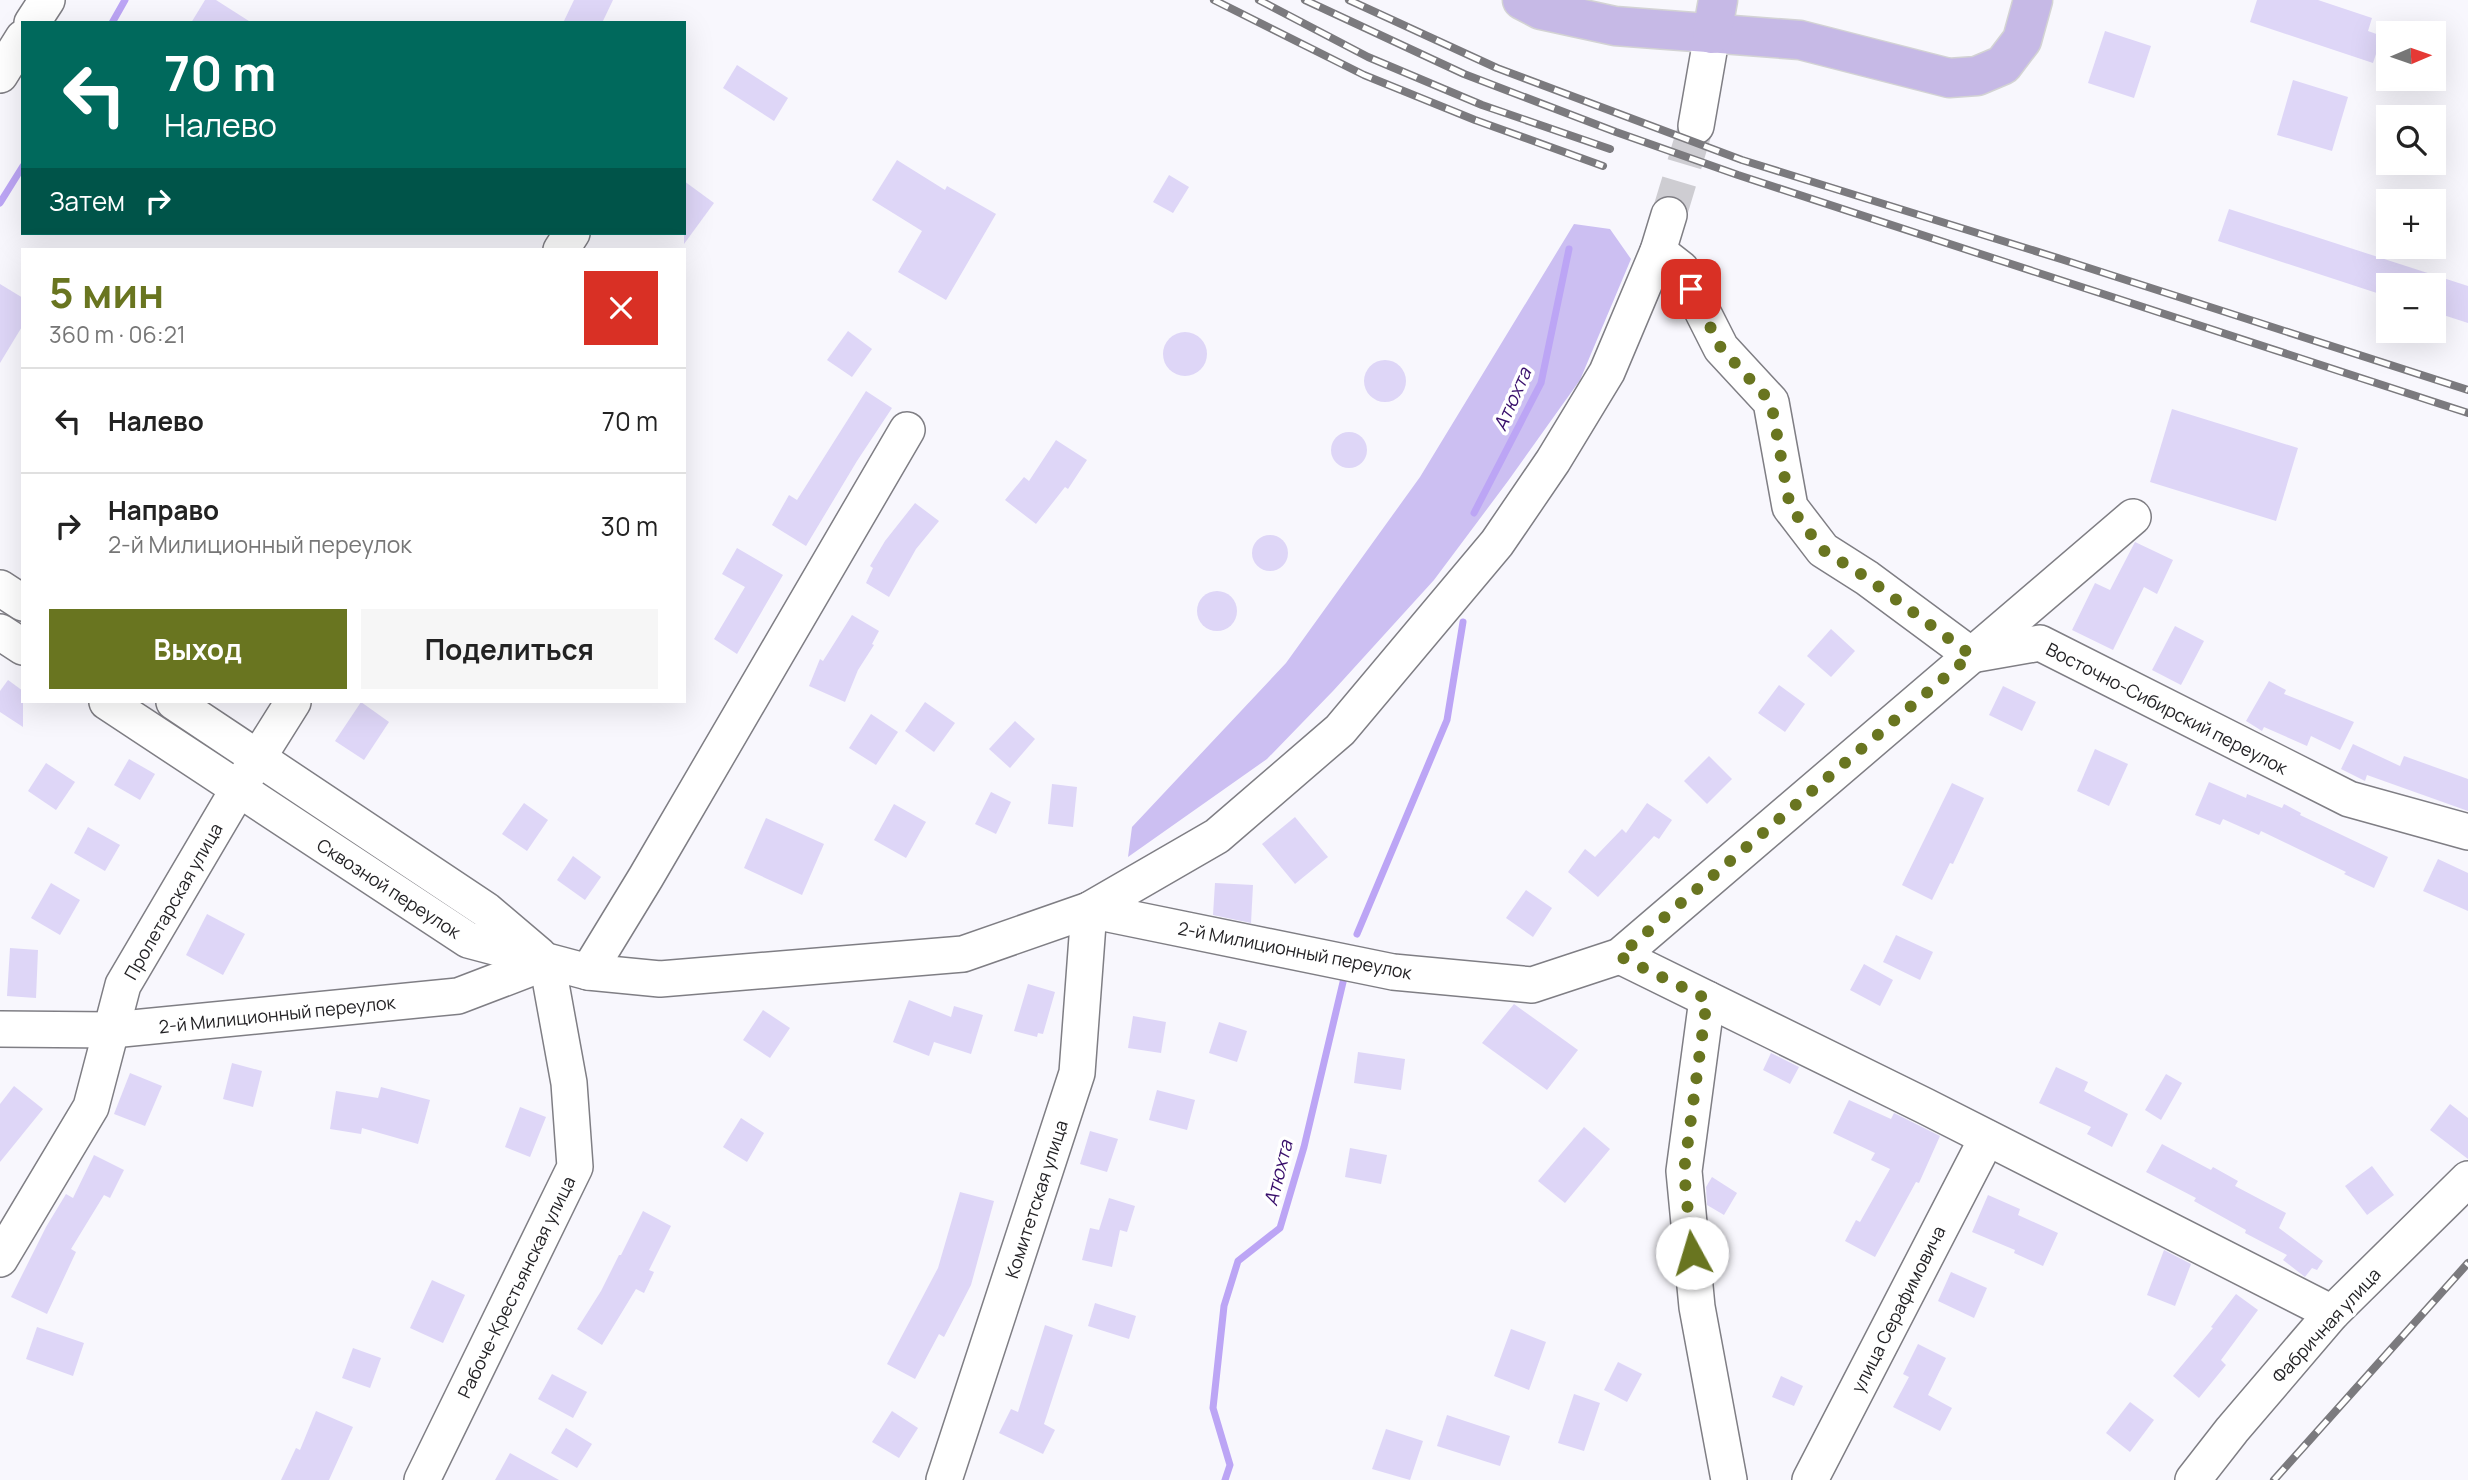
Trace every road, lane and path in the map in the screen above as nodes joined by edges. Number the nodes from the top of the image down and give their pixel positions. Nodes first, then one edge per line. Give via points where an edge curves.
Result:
1 (1522, 0) edge
2 (2033, 0) edge
3 (1715, 17) edge
4 (21, 37) edge
5 (0, 75) edge
6 (1696, 126) tunnel mouth
7 (1669, 215) tunnel mouth
8 (1658, 251) junction
9 (907, 430) dead end
10 (2133, 517) dead end
11 (0, 588) edge
12 (21, 602) edge
13 (0, 632) edge
14 (21, 646) edge
15 (1971, 655) junction
16 (109, 703) edge
17 (176, 703) edge
18 (292, 703) edge
19 (260, 758) junction
20 (239, 788) junction
21 (2468, 832) edge
22 (1088, 910) junction
23 (1619, 956) junction
24 (547, 962) junction
25 (588, 972) junction
26 (1707, 999) junction
27 (0, 1028) edge
28 (112, 1030) junction
29 (1987, 1138) junction
30 (2468, 1179) edge
31 (0, 1259) edge
32 (2332, 1313) junction
33 (422, 1480) edge
34 (944, 1480) edge
35 (1729, 1480) edge
36 (1810, 1480) edge
37 (2193, 1480) edge

1 - 3 main road via 1541,10 1615,26
2 - 3 main road via 2022,40 2003,65 1977,76 1949,78
3 - 6 street
4 - 5 street
7 - 8 street
8 - 15 street via 1681,269 1721,348 1771,402 1790,507 1823,550
8 - 22 street via 1607,372 1553,461 1497,543 1340,730 1217,836
9 - 25 street
10 - 15 street, 2-й Милиционный переулок
11 - 12 street
13 - 14 street
15 - 21 street, Восточно-Сибирский переулок via 2040,643 2349,799
15 - 23 street, 2-й Милиционный переулок
16 - 20 street, Сквозной переулок
17 - 19 street, Сквозной переулок
18 - 19 street, Пролетарская улица
19 - 20 street, Пролетарская улица
19 - 24 street, Сквозной переулок via 486,910
20 - 24 street, Сквозной переулок via 468,940
20 - 28 street, Пролетарская улица via 123,985
22 - 23 street, 2-й Милиционный переулок via 1393,972 1532,985
22 - 25 street via 963,954 660,978
22 - 34 street, Комитетская улица via 1077,1073
23 - 26 street
24 - 25 street
24 - 28 street, 2-й Милиционный переулок via 458,996
24 - 33 street, Рабоче-Крестьянская улица via 569,1083 575,1167
26 - 29 street
26 - 35 street via 1684,1171 1697,1307
27 - 28 street, 2-й Милиционный переулок
28 - 31 street, Пролетарская улица via 91,1107
29 - 32 street
29 - 36 street, улица Серафимовича
30 - 32 street, Фабричная улица
32 - 37 street, Фабричная улица

